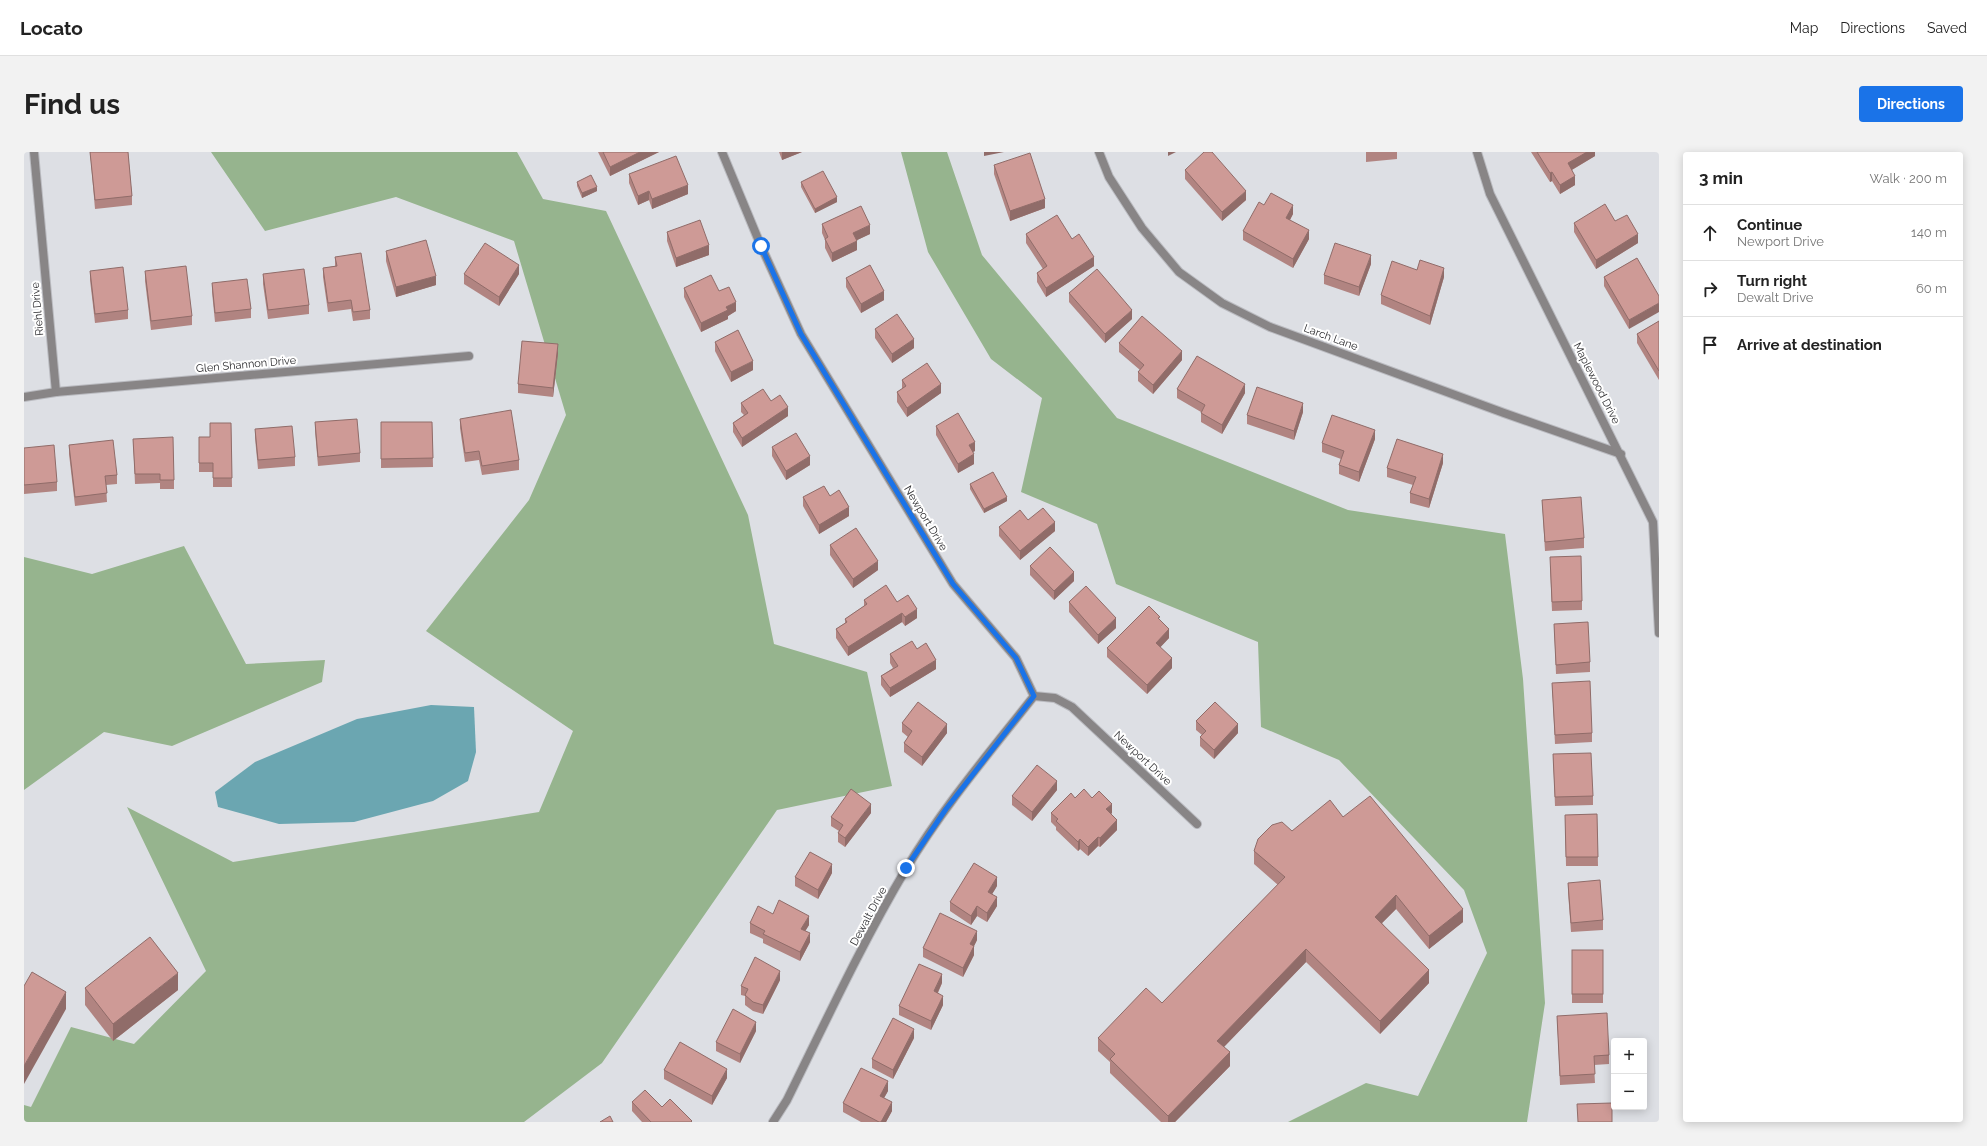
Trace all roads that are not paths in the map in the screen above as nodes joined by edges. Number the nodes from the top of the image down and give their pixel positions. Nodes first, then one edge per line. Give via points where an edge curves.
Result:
1 (34, 152) edge
2 (722, 152) edge
3 (1099, 152) edge
4 (1477, 152) edge
5 (470, 356) dead end
6 (56, 392) junction
7 (24, 397) edge
8 (1621, 454) junction
9 (1659, 633) edge
10 (1034, 696) junction
11 (1197, 824) dead end
12 (773, 1122) edge

1 - 6 street, Riehl Drive
2 - 10 street, Newport Drive via 801,334 953,584 1016,658
3 - 8 street, Larch Lane via 1109,177 1142,228 1179,272 1222,303 1270,326
4 - 8 street, Maplewood Drive via 1490,194
5 - 6 street, Glen Shannon Drive
6 - 7 street, Glen Shannon Drive
8 - 9 street, Maplewood Drive via 1653,522
10 - 11 street, Newport Drive via 1055,698 1072,707
10 - 12 street, Dewalt Drive via 946,809 906,868

